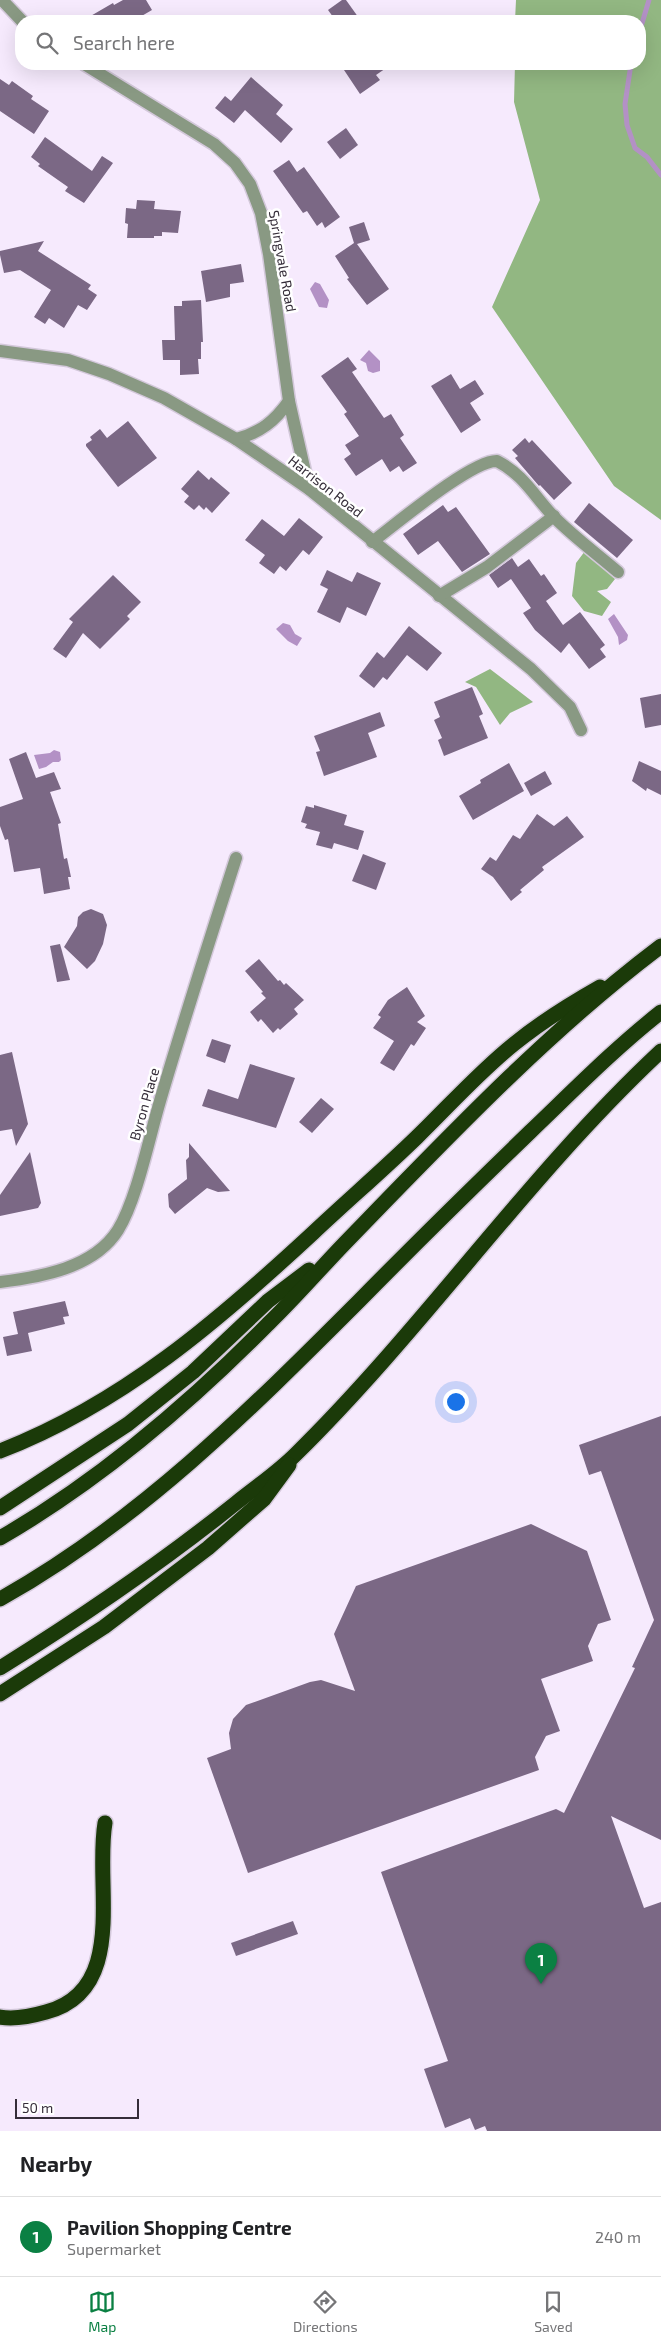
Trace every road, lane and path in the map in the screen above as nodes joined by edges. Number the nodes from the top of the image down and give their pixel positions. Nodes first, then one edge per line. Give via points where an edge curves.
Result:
1 (2, 0) edge
2 (16, 15) edge
3 (94, 70) edge
4 (0, 351) edge
5 (289, 401) junction
6 (236, 439) junction
7 (309, 489) junction
8 (554, 516) junction
9 (372, 542) junction
10 (618, 572) dead end
11 (439, 596) junction
12 (582, 730) dead end
13 (236, 858) dead end
14 (661, 946) edge
15 (629, 970) junction
16 (661, 1012) edge
17 (661, 1052) edge
18 (344, 1244) junction
19 (0, 1282) edge
20 (0, 1451) edge
21 (295, 1455) junction
22 (0, 1508) edge
23 (0, 1538) edge
24 (0, 1599) edge
25 (0, 1668) edge
26 (0, 1694) edge
27 (106, 1823) dead end
28 (0, 2017) edge

1 - 2 street
3 - 5 street, Springvale Road via 214,144 235,163 250,184 261,213 269,254
4 - 6 street, Harrison Road via 68,360 109,374 164,398
5 - 6 street via 269,424
5 - 7 street, Springvale Road
6 - 7 street, Harrison Road
7 - 9 street, Harrison Road
8 - 9 street via 518,476 497,461 490,460 464,475
8 - 10 street
8 - 11 street via 487,567
9 - 11 street, Harrison Road
11 - 12 street, Harrison Road via 531,669 570,707
13 - 19 street, Byron Place via 187,1009 132,1199 117,1231 85,1259 63,1269
14 - 15 highway
15 - 18 highway via 549,1040
15 - 20 highway via 558,1011 513,1044 290,1255 188,1342 86,1410
16 - 24 highway via 624,1041 254,1406 175,1476 94,1539
17 - 21 highway via 559,1156 370,1375
18 - 22 highway via 268,1301 193,1372 128,1424
18 - 23 highway via 268,1324 145,1437 71,1492
21 - 25 highway via 209,1525 112,1596
21 - 26 highway via 264,1499 208,1548 104,1627
27 - 28 highway via 102,1844 103,1932 96,1970 87,1985 58,2009 33,2016

